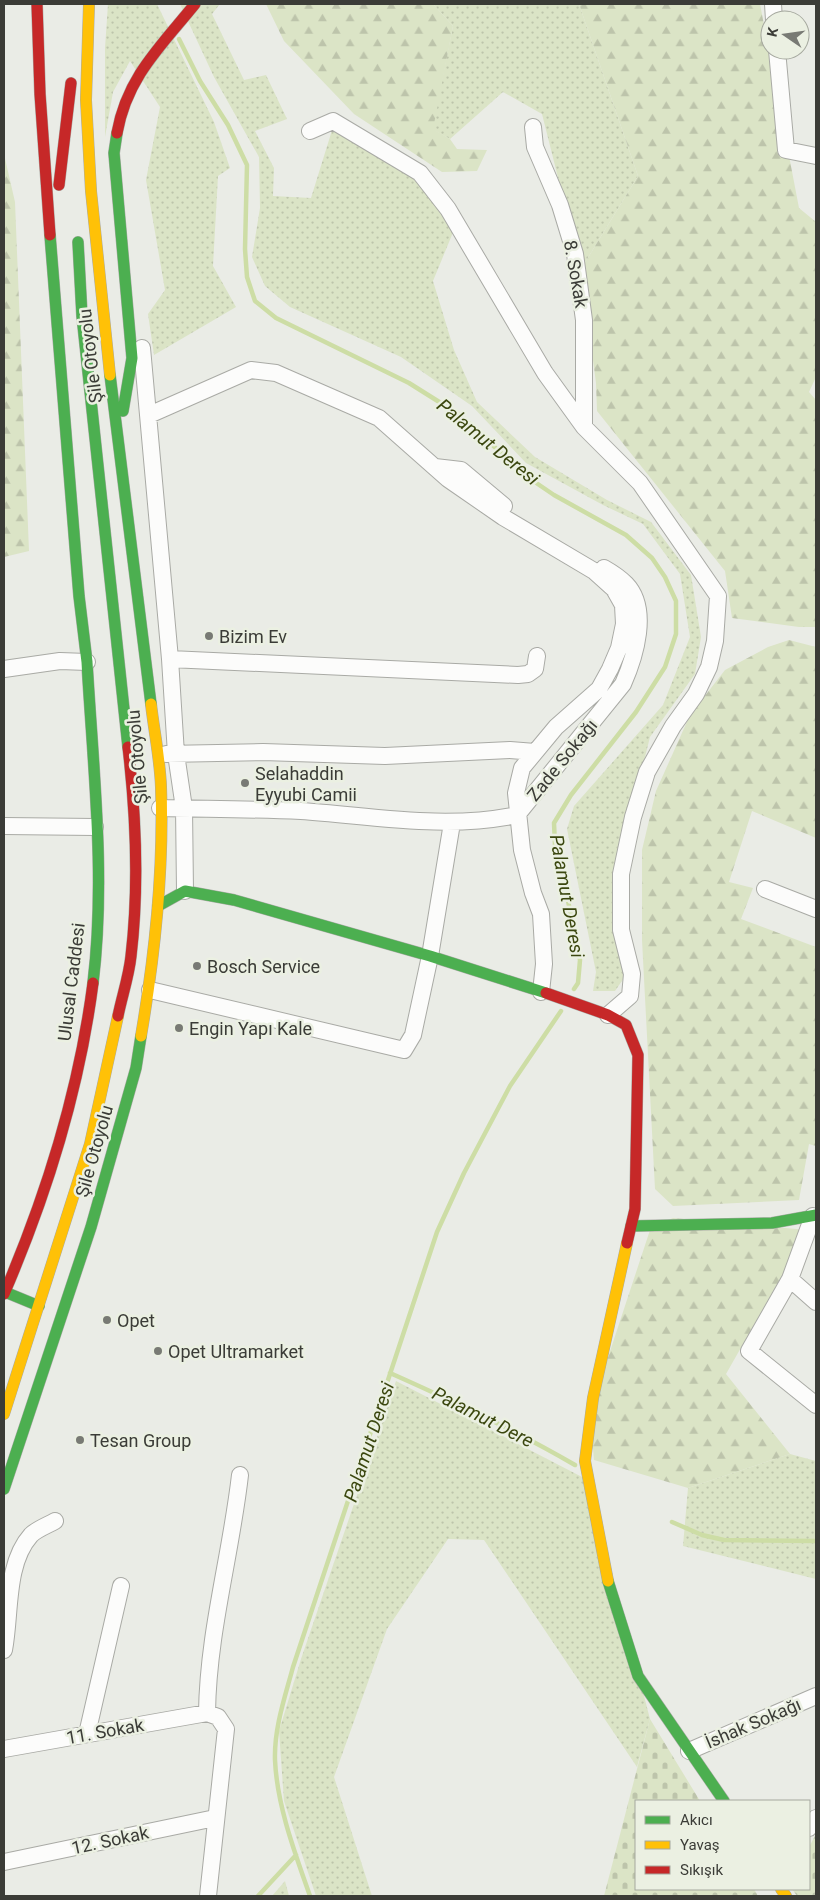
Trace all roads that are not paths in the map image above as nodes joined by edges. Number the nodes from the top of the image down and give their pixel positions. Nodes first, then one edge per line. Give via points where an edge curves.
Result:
1 (37, 4) edge
2 (89, 4) edge
3 (195, 4) edge
4 (778, 60) edge
5 (533, 127) dead end
6 (310, 132) dead end
7 (816, 156) edge
8 (74, 163) dead end
9 (78, 230) dead end
10 (51, 248) junction
11 (140, 336) dead end
12 (149, 415) junction
13 (584, 427) junction
14 (118, 442) junction
15 (435, 467) junction
16 (133, 555) junction
17 (163, 570) junction
18 (537, 656) dead end
19 (170, 659) junction
20 (87, 662) junction
21 (4, 669) edge
22 (535, 752) junction
23 (176, 754) junction
24 (156, 755) junction
25 (160, 808) junction
26 (184, 808) junction
27 (517, 815) junction
28 (452, 823) junction
29 (4, 826) edge
30 (95, 827) junction
31 (765, 889) dead end
32 (185, 891) junction
33 (158, 906) junction
34 (816, 909) edge
35 (430, 956) junction
36 (150, 990) junction
37 (541, 992) junction
38 (608, 1015) junction
39 (814, 1216) edge
40 (631, 1226) junction
41 (790, 1279) junction
42 (4, 1292) edge
43 (816, 1302) edge
44 (39, 1306) junction
45 (816, 1405) edge
46 (4, 1414) edge
47 (240, 1475) dead end
48 (4, 1489) edge
49 (54, 1521) dead end
50 (121, 1586) dead end
51 (4, 1650) edge
52 (816, 1696) edge
53 (207, 1713) junction
54 (87, 1734) junction
55 (4, 1749) edge
56 (690, 1751) junction
57 (723, 1800) edge
58 (216, 1818) junction
59 (4, 1862) edge
60 (208, 1896) edge

1 - 10 main road
2 - 14 main road, Şile Otoyolu via 86,100 91,191
3 - 14 main road via 143,68 127,96 118,121 114,153 132,358
4 - 7 street via 786,150
5 - 13 street, 8. Sokak via 535,147 560,205 575,254 584,320
6 - 13 street via 333,121 420,173 448,209 546,373
8 - 10 main road via 71,78
9 - 44 main road, Şile Otoyolu via 82,316 133,789 135,872 130,957 111,1053 90,1144
10 - 20 main road, Ulusal Caddesi
11 - 12 street
12 - 15 street via 251,370 276,373 378,418
12 - 17 street
13 - 38 street via 640,483 718,596 715,642 709,667 696,694 647,772 633,817 621,874 621,930 632,974 630,996
14 - 16 main road, Şile Otoyolu
15 - 22 street via 502,517 594,571 614,589 623,605 624,624 619,648 599,689
15 - 27 street, Zade Sokağı via 461,470 512,513 586,556 627,585 636,602 639,637 623,684
16 - 17 street
16 - 24 main road, Şile Otoyolu
17 - 19 street
18 - 19 street via 535,668 528,674 518,675
19 - 23 street
20 - 21 street via 60,661
20 - 30 main road, Ulusal Caddesi
22 - 23 street via 510,750 384,756 263,752
22 - 27 street via 522,768 516,793
23 - 24 street
23 - 26 street
24 - 25 main road, Şile Otoyolu
25 - 26 street, Zade Sokağı
25 - 33 main road, Şile Otoyolu
26 - 28 street, Zade Sokağı via 299,811
26 - 32 street
27 - 28 street, Zade Sokağı via 489,821
27 - 37 street via 522,850 541,914 544,964
28 - 35 street
29 - 30 street
30 - 42 main road, Ulusal Caddesi via 98,895 95,964 83,1045 41,1199
31 - 34 street
32 - 33 main road
32 - 35 main road via 234,900
33 - 36 main road, Şile Otoyolu
35 - 36 street via 413,1035 404,1050
35 - 37 main road
36 - 48 main road, Şile Otoyolu via 136,1068 92,1227
37 - 38 main road
38 - 40 main road via 626,1025 638,1055 635,1209
39 - 40 main road via 772,1223
39 - 41 street
40 - 56 main road via 593,1398 585,1461 609,1588 638,1676
41 - 43 street
41 - 45 street via 749,1351
42 - 44 main road
44 - 46 main road, Şile Otoyolu
47 - 53 street via 213,1630
49 - 51 street via 32,1534 21,1551 9,1590
50 - 54 street
52 - 56 street, İshak Sokağı
53 - 54 street, 11. Sokak
53 - 58 street via 218,1717 226,1728
54 - 55 street, 11. Sokak
56 - 57 main road
58 - 59 street, 12. Sokak
58 - 60 street

